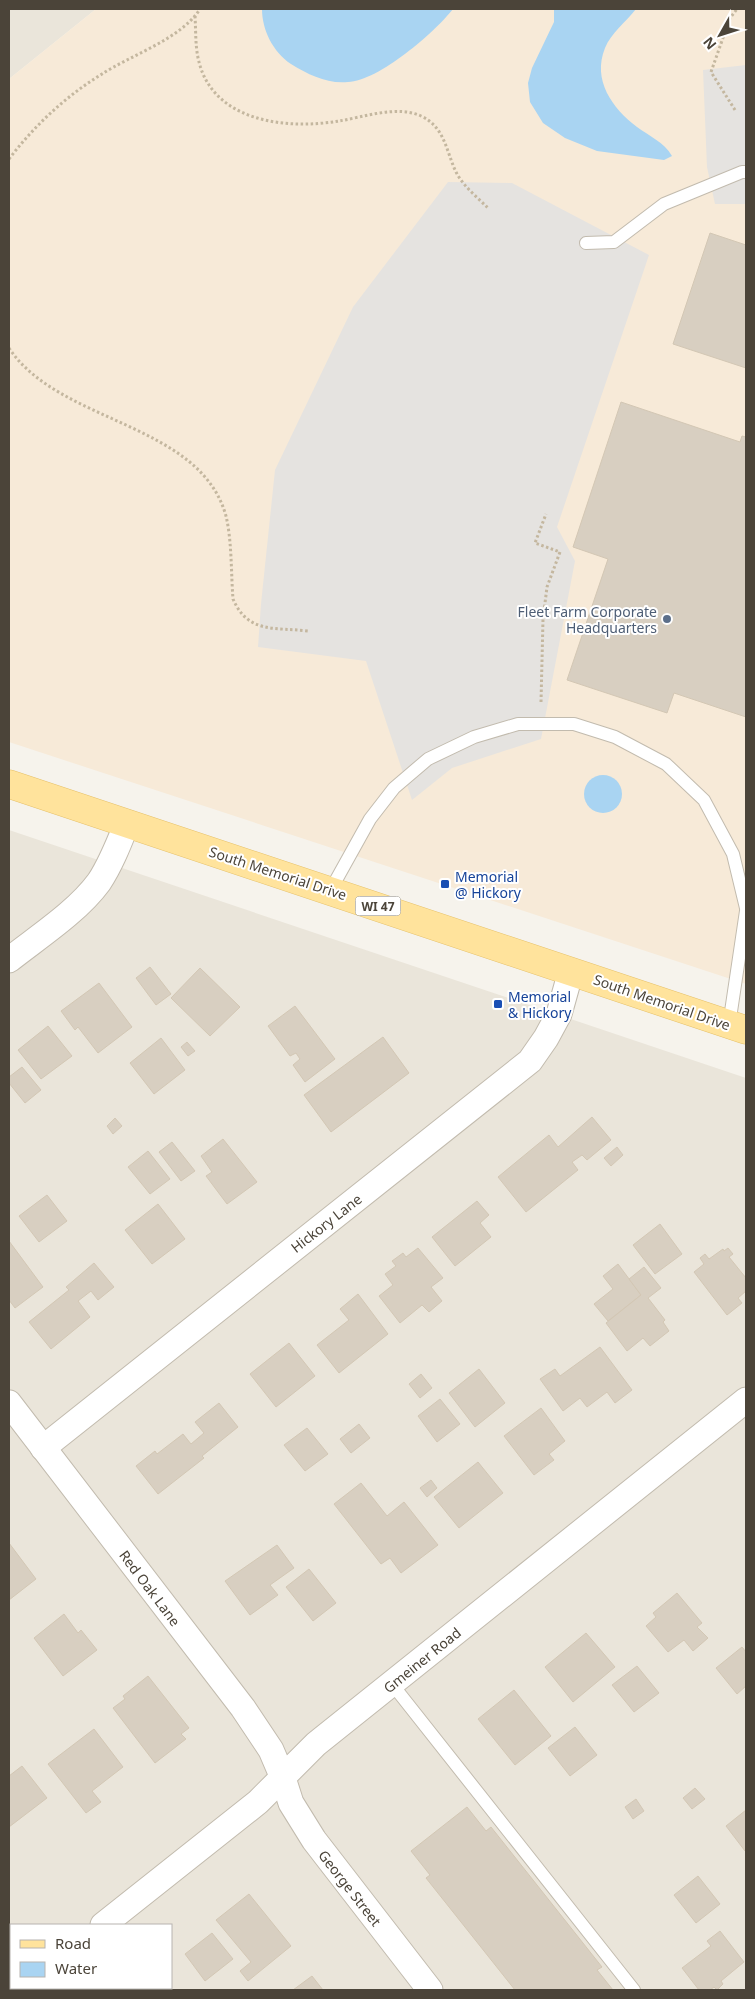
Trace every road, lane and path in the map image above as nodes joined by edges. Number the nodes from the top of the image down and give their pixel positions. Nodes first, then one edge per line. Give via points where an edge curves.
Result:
1 (200, 9) edge
2 (737, 9) edge
3 (195, 16) junction
4 (735, 110) dead end
5 (9, 159) edge
6 (746, 172) edge
7 (489, 209) dead end
8 (586, 243) dead end
9 (9, 348) edge
10 (546, 514) dead end
11 (308, 631) dead end
12 (549, 703) dead end
13 (9, 784) edge
14 (127, 823) junction
15 (330, 890) junction
16 (746, 909) edge
17 (9, 960) edge
18 (571, 971) junction
19 (738, 1027) edge
20 (746, 1400) edge
21 (9, 1403) edge
22 (43, 1448) junction
23 (392, 1684) junction
24 (283, 1778) junction
25 (104, 1924) edge
26 (430, 1990) edge
27 (634, 1990) edge

1 - 3 path
2 - 4 path via 730,18 711,72
3 - 5 path via 166,39 100,75 65,100 31,132
3 - 7 path via 199,62 205,77 216,95 233,109 253,118 311,124 393,112 420,115 440,132 456,172
6 - 8 lane via 664,204 614,242
9 - 11 path via 25,366 67,398 160,442 197,470 219,497 226,517 233,600 238,610 247,621 258,626
10 - 12 path via 535,543 560,552 547,587 543,619 540,702
13 - 14 main road, South Memorial Drive / WI 47
14 - 15 main road, South Memorial Drive / WI 47
14 - 17 street via 99,882 81,903
15 - 16 lane via 370,819 394,788 428,759 474,737 518,724 574,724 614,737 666,764 704,800 733,854
15 - 18 main road, South Memorial Drive / WI 47
16 - 19 lane
18 - 19 main road, South Memorial Drive / WI 47
18 - 22 street, Hickory Lane via 558,1014 530,1061
20 - 23 street, Gmeiner Road
21 - 22 street, Red Oak Lane
22 - 24 street, Red Oak Lane via 243,1708 271,1750
23 - 24 street, Gmeiner Road via 316,1744
23 - 27 lane
24 - 25 street, Gmeiner Road via 258,1802
24 - 26 street, George Street via 291,1803 314,1840

